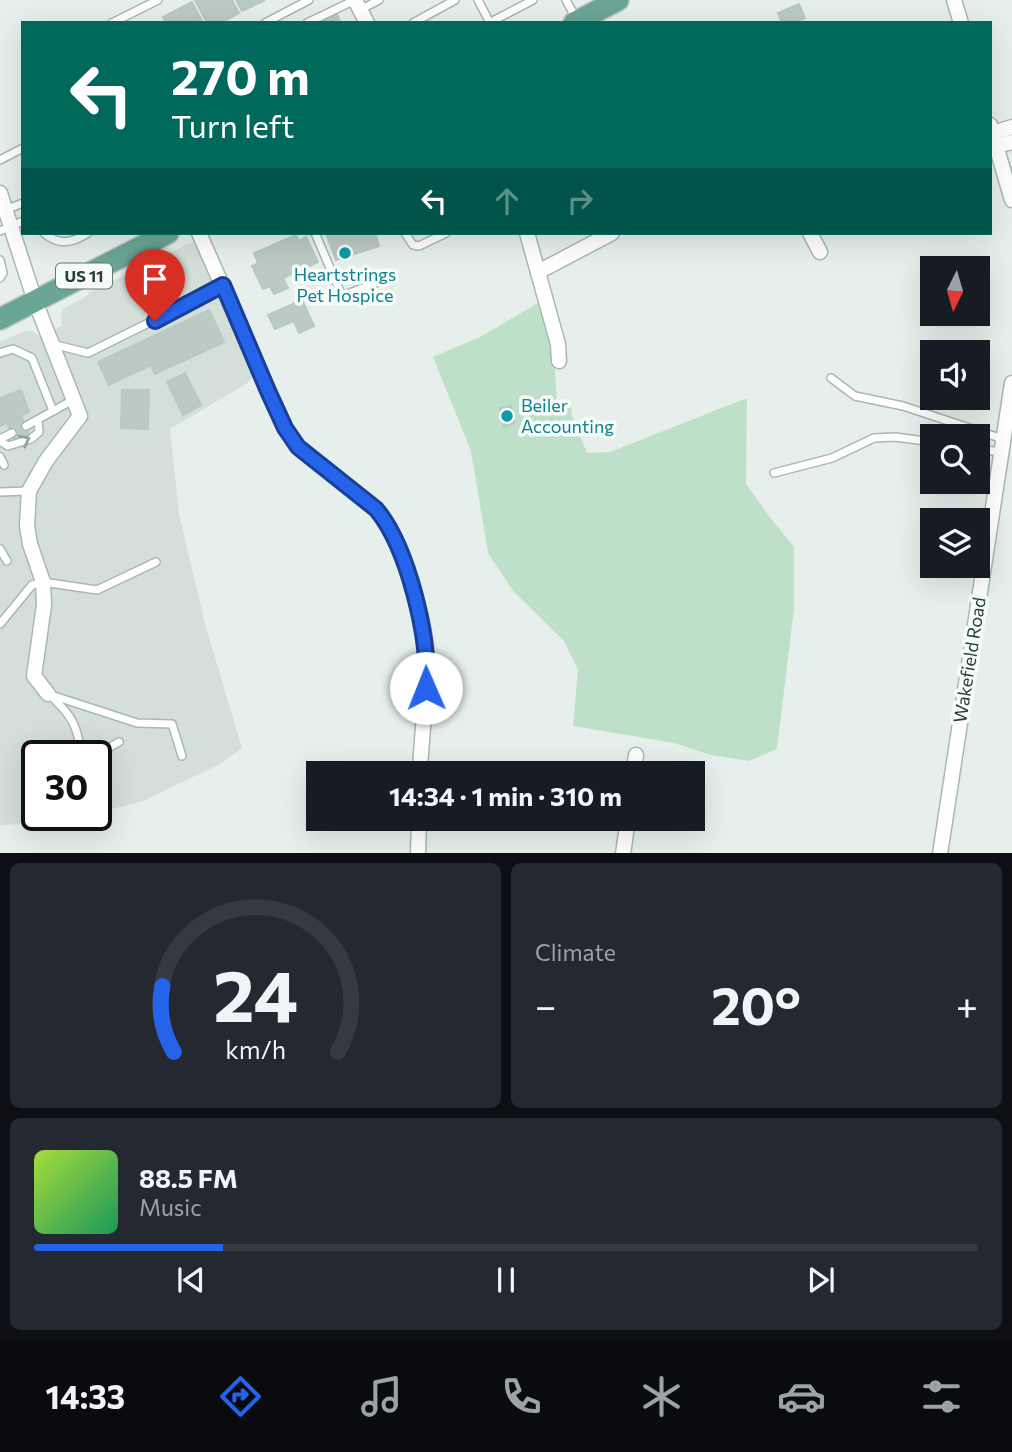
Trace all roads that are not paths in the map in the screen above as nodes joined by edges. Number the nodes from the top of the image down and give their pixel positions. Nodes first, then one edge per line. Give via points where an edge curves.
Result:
1 (158, 0) edge
2 (309, 0) edge
3 (379, 0) edge
4 (455, 0) edge
5 (478, 0) edge
6 (533, 0) edge
7 (566, 0) edge
8 (618, 0) edge
9 (954, 0) edge
10 (359, 8) edge
11 (116, 21) edge
12 (269, 21) edge
13 (314, 21) edge
14 (417, 21) edge
15 (489, 21) edge
16 (494, 21) edge
17 (575, 21) edge
18 (577, 21) edge
19 (960, 21) edge
20 (1012, 127) edge
21 (993, 135) edge
22 (1012, 142) edge
23 (21, 149) edge
24 (0, 160) edge
25 (0, 193) edge
26 (1012, 200) edge
27 (21, 204) edge
28 (5, 210) junction
29 (11, 226) edge
30 (46, 235) edge
31 (85, 235) edge
32 (164, 235) edge
33 (200, 235) edge
34 (316, 235) edge
35 (406, 235) edge
36 (442, 235) edge
37 (528, 235) edge
38 (608, 235) edge
39 (811, 235) edge
40 (820, 252) dead end
41 (0, 260) edge
42 (538, 272) junction
43 (0, 278) edge
44 (381, 281) dead end
45 (223, 285) junction
46 (35, 301) junction
47 (0, 319) edge
48 (50, 343) junction
49 (0, 353) edge
50 (559, 360) dead end
51 (831, 378) dead end
52 (1012, 383) edge
53 (73, 400) junction
54 (1010, 409) edge
55 (53, 411) junction
56 (38, 420) junction
57 (26, 426) dead end
58 (12, 433) dead end
59 (0, 440) edge
60 (920, 440) edge
61 (1002, 445) junction
62 (990, 447) edge
63 (0, 457) edge
64 (4, 465) dead end
65 (774, 473) dead end
66 (29, 491) junction
67 (0, 492) edge
68 (0, 549) edge
69 (7, 561) dead end
70 (156, 562) dead end
71 (43, 582) junction
72 (0, 624) edge
73 (48, 694) junction
74 (78, 740) edge
75 (120, 742) dead end
76 (112, 746) edge
77 (636, 755) dead end
78 (182, 756) dead end
79 (421, 761) edge
80 (635, 761) edge
81 (419, 831) edge
82 (626, 831) edge
83 (418, 853) edge
84 (623, 853) edge
85 (940, 853) edge

1 - 11 lane
2 - 12 lane
3 - 10 lane
4 - 14 lane
5 - 15 lane
6 - 16 lane
7 - 17 lane
8 - 18 main road
9 - 19 street
10 - 13 lane
20 - 21 street
21 - 22 street
21 - 26 street
23 - 24 lane
25 - 28 street
27 - 28 lane
28 - 29 street
29 - 46 street
30 - 31 lane via 67,243
32 - 46 main road, US 11
33 - 45 street
34 - 44 lane via 342,296
35 - 36 lane via 419,246
37 - 42 street
38 - 42 street
39 - 40 street
41 - 43 lane
42 - 50 street
45 - 48 lane via 88,353
45 - 79 street via 285,428 298,447 376,509 397,544 412,589 428,668
46 - 47 main road, US 11
46 - 48 street
48 - 53 street
49 - 55 lane via 13,349 32,358
51 - 61 lane via 855,396 903,406
52 - 54 street, Wakefield Road
53 - 55 lane
53 - 66 street via 80,416
54 - 61 street, Wakefield Road
55 - 56 lane
56 - 57 lane
59 -> 56 lane via 8,446 30,439 39,432
58 - 59 lane
60 - 65 lane via 874,438 832,458
61 - 62 lane
61 - 85 street, Wakefield Road
63 - 64 lane
66 - 67 lane
66 - 71 street via 29,535
68 - 69 lane
70 - 71 lane via 97,590
71 - 72 lane via 32,584
71 - 73 street via 34,670 38,684
73 - 74 lane via 67,711
73 - 78 lane via 137,723 172,724
75 - 76 lane
77 - 80 street
81 - 83 street
82 - 84 street

